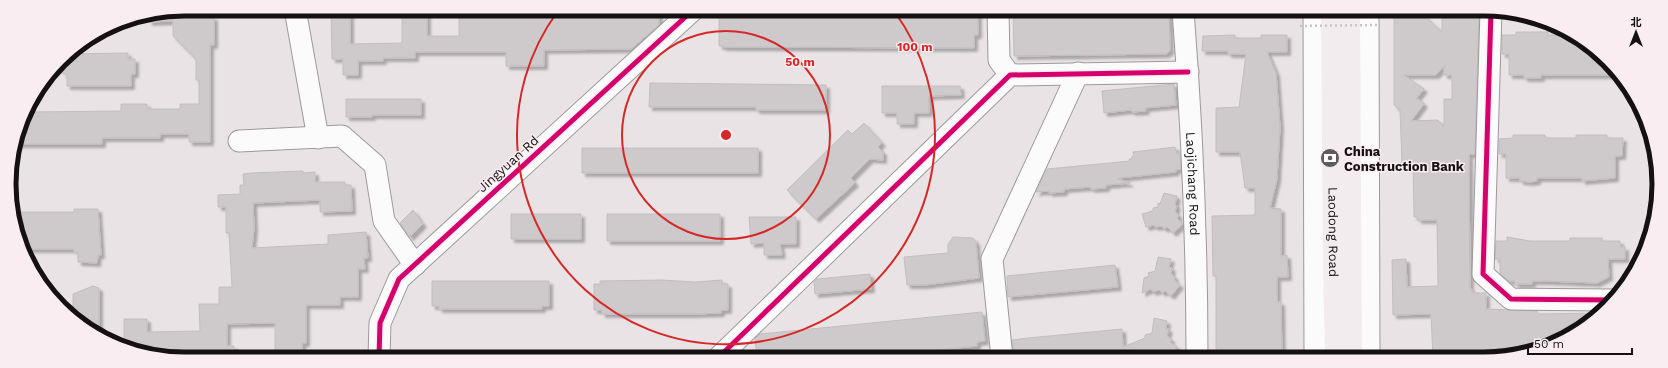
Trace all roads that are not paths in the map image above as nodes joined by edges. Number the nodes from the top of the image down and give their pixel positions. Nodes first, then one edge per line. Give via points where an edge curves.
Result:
1 (296, 16) edge
2 (686, 16) edge
3 (998, 16) edge
4 (1183, 16) edge
5 (1314, 16) edge
6 (1332, 16) edge
7 (1348, 16) edge
8 (1491, 16) edge
9 (1373, 18) edge
10 (1188, 72) junction
11 (1078, 73) junction
12 (1010, 75) junction
13 (318, 138) junction
14 (239, 141) dead end
15 (415, 265) junction
16 (1601, 305) edge
17 (379, 352) edge
18 (725, 352) edge
19 (1001, 352) edge
20 (1197, 352) edge
21 (1315, 352) edge
22 (1336, 352) edge
23 (1351, 352) edge
24 (1370, 352) edge

1 - 13 street
2 - 15 street, Jingyuan Rd
3 - 12 street via 998,60
4 - 10 street, Laojichang Road
5 - 21 street, Laodong Road
6 - 22 main road, Laodong Road
7 - 23 main road, Laodong Road
8 - 16 street via 1483,274 1511,299
9 - 24 street
10 - 11 street
10 - 20 street, Laojichang Road via 1197,270
11 - 12 street
11 - 19 street via 992,259
12 - 18 street
13 - 14 street
13 - 15 street via 342,136 375,165 384,221
15 - 17 street, Jingyuan Rd via 399,279 380,323

